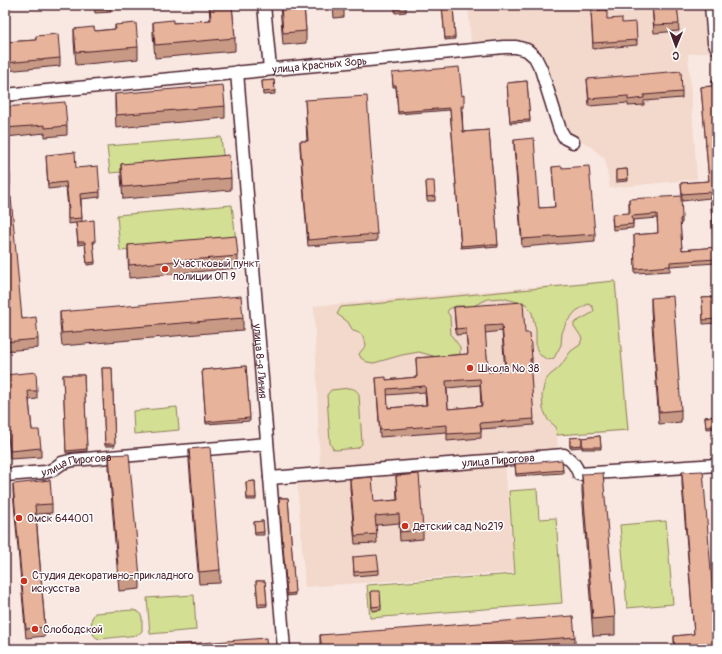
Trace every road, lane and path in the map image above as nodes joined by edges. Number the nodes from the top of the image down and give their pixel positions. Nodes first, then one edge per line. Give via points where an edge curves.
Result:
1 (264, 5) edge
2 (711, 5) edge
3 (717, 48) edge
4 (270, 69) junction
5 (236, 72) junction
6 (5, 95) edge
7 (573, 142) dead end
8 (267, 444) junction
9 (717, 466) edge
10 (5, 475) edge
11 (270, 478) junction
12 (284, 649) edge

1 - 4 street
2 - 3 street via 714,42
4 - 5 street, улица Красных Зорь
4 - 7 street, улица Красных Зорь via 516,47 527,50 535,57 560,130 565,138
5 - 6 street, улица Красных Зорь
5 - 8 street, улица 8-я Линия
8 - 10 street, улица Пирогова via 73,460 46,472
8 - 11 street, улица 8-я Линия
9 - 11 street, улица Пирогова via 579,474 576,465 564,455
11 - 12 street, улица 8-я Линия

